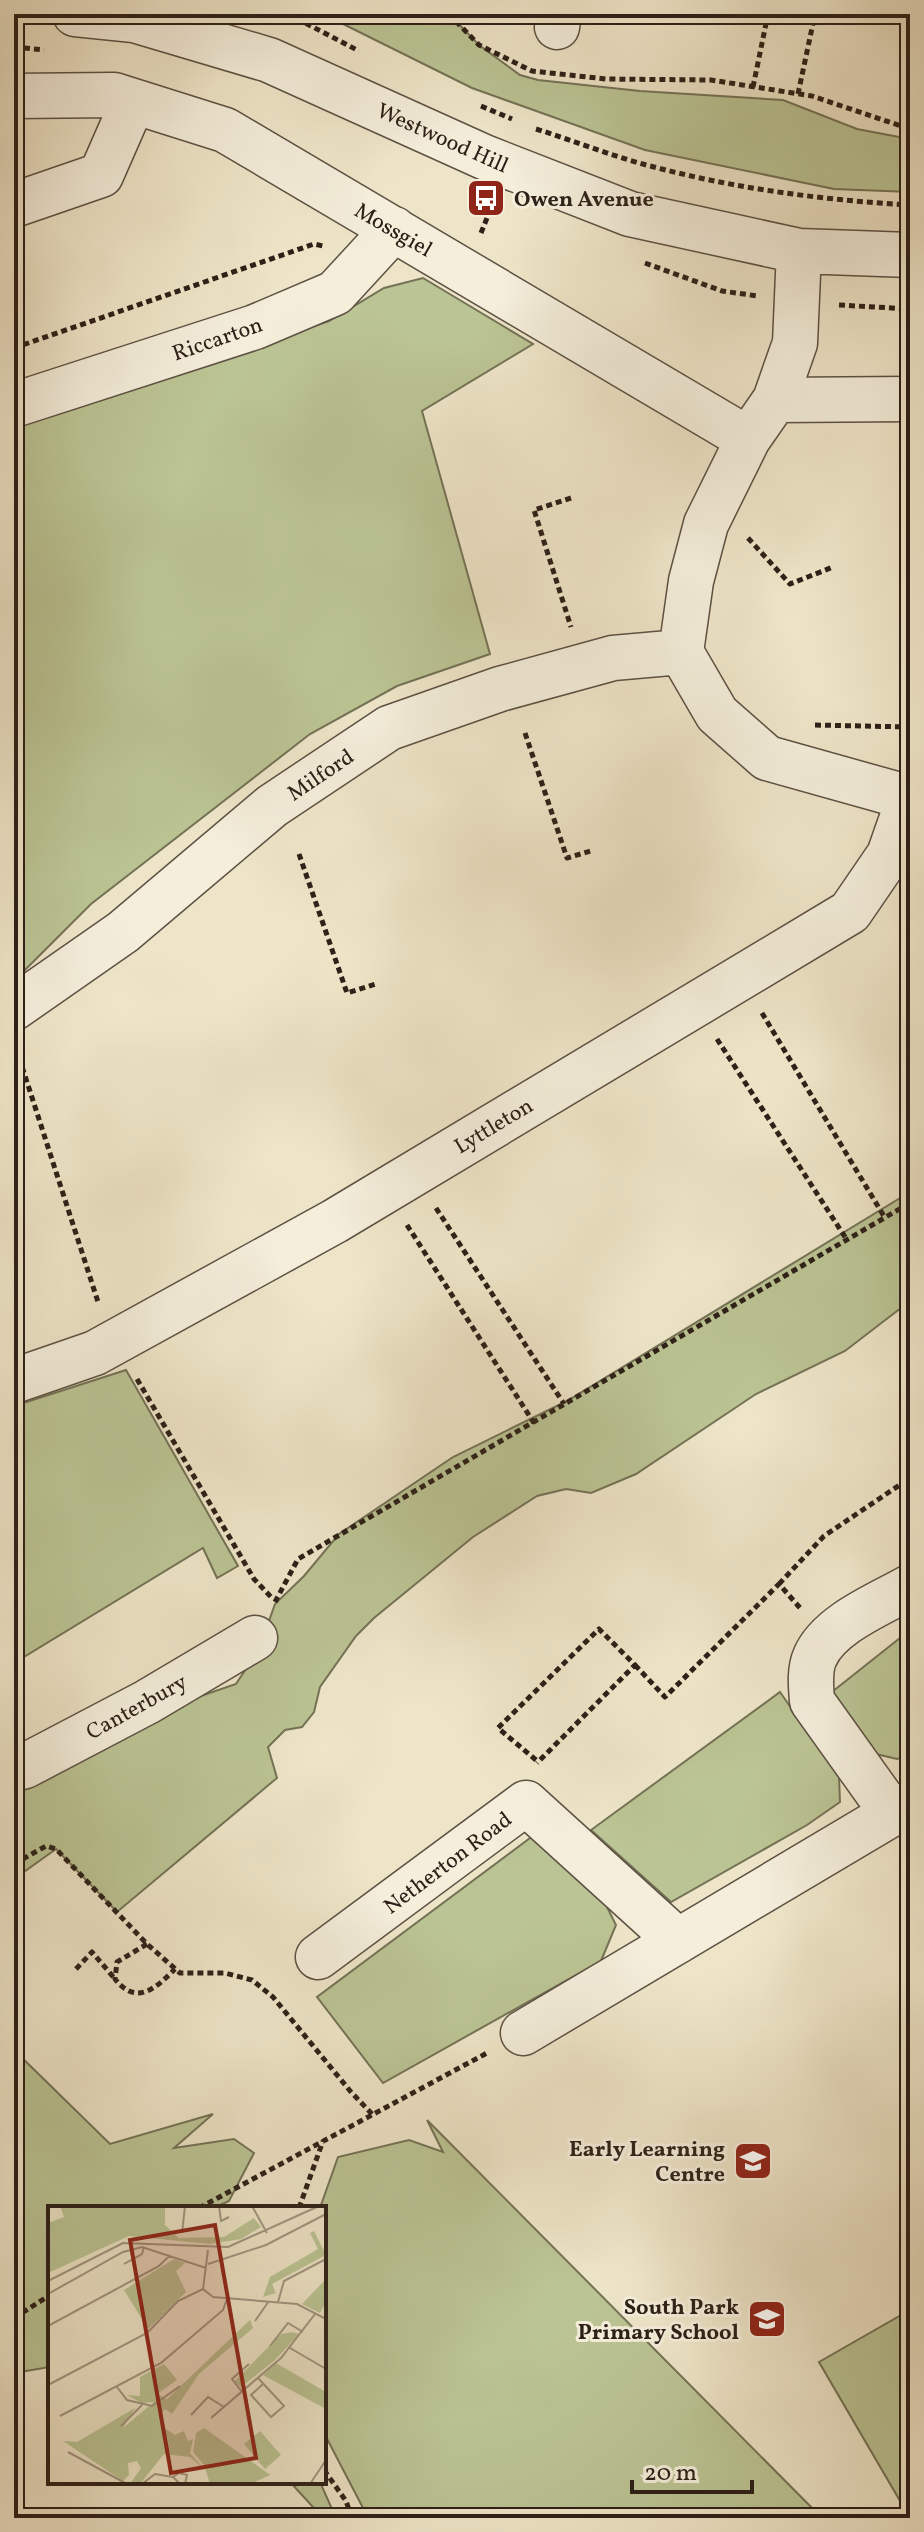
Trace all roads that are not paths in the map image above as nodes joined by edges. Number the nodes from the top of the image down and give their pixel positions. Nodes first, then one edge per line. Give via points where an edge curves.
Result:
1 (75, 14) edge
2 (14, 96) edge
3 (133, 102) junction
4 (14, 205) edge
5 (382, 242) junction
6 (799, 251) junction
7 (910, 255) edge
8 (910, 399) edge
9 (775, 400) junction
10 (14, 405) edge
11 (748, 439) junction
12 (681, 652) junction
13 (910, 798) edge
14 (14, 1008) edge
15 (14, 1381) edge
16 (910, 1587) edge
17 (265, 1620) road end
18 (14, 1769) edge
19 (901, 1808) edge
20 (678, 1941) junction
21 (318, 1957) dead end
22 (523, 2033) road end

1 - 6 street, Westwood Hill via 134,20 269,60 484,157 630,214
2 - 3 street, Mossgiel via 114,95
3 - 4 street via 101,175
3 - 5 street, Mossgiel via 225,130
5 - 10 street, Riccarton via 335,293 268,321
5 - 11 street, Mossgiel
6 - 7 street, Westwood Hill
6 - 9 street via 795,343
8 - 9 street
9 - 11 street
11 - 12 street via 706,524
12 - 13 street via 717,714 767,758
12 - 14 street, Milford via 613,658 500,689 389,728 272,806 123,932
13 - 15 street, Lyttleton via 889,855 850,912 400,1182 113,1343
16 - 19 street via 837,1628 815,1657 810,1680 812,1701
17 - 18 street, Canterbury via 147,1702
19 - 20 street
20 - 21 street, Netherton Road via 532,1782
20 - 22 street

